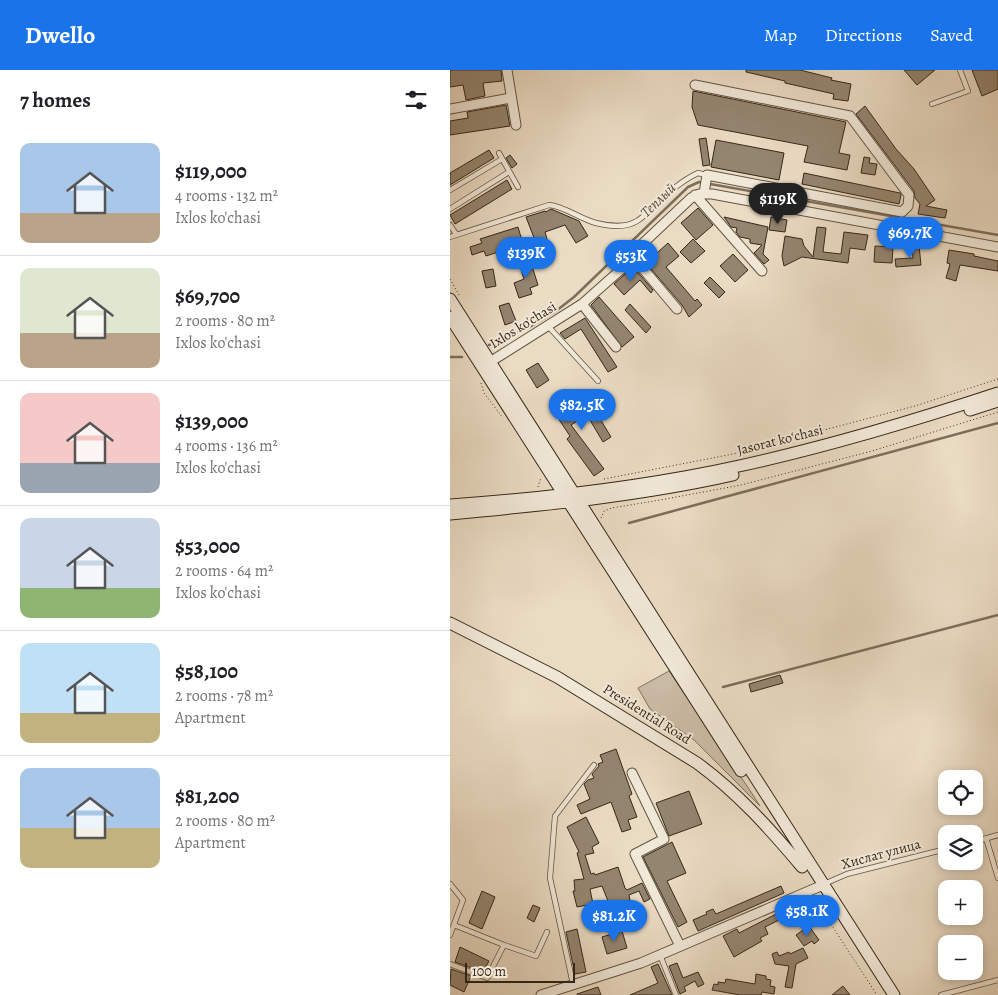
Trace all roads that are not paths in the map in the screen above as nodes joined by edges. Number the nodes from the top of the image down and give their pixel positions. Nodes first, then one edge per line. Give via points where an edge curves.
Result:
1 (507, 70) edge
2 (960, 70) edge
3 (695, 85) dead end
4 (512, 98) junction
5 (932, 104) dead end
6 (450, 109) edge
7 (516, 125) dead end
8 (499, 153) dead end
9 (502, 159) junction
10 (509, 172) junction
11 (518, 187) dead end
12 (703, 187) junction
13 (450, 190) edge
14 (450, 209) edge
15 (450, 225) edge
16 (456, 234) junction
17 (450, 237) edge
18 (998, 247) edge
19 (634, 258) junction
20 (762, 271) dead end
21 (456, 299) edge
22 (582, 304) junction
23 (677, 309) dead end
24 (450, 317) edge
25 (548, 326) junction
26 (616, 347) dead end
27 (490, 362) junction
28 (598, 381) dead end
29 (998, 392) edge
30 (998, 401) edge
31 (572, 497) junction
32 (450, 505) edge
33 (450, 514) edge
34 (450, 623) edge
35 (594, 765) dead end
36 (632, 773) dead end
37 (998, 835) edge
38 (986, 838) junction
39 (983, 839) edge
40 (938, 850) edge
41 (802, 867) junction
42 (998, 878) edge
43 (450, 884) edge
44 (820, 886) junction
45 (454, 925) junction
46 (547, 932) dead end
47 (450, 935) edge
48 (504, 945) junction
49 (680, 946) junction
50 (660, 955) junction
51 (450, 964) edge
52 (998, 980) edge
53 (573, 986) junction
54 (965, 989) junction
55 (541, 995) edge
56 (676, 995) edge
57 (886, 995) edge
58 (894, 995) edge
59 (941, 995) edge
60 (966, 995) edge

1 - 4 street
2 - 5 lane via 968,91
3 - 12 street via 850,116 909,195 908,206 902,212
4 - 6 street
4 - 7 street
8 - 9 lane
9 - 10 lane
9 - 13 lane
10 - 11 lane
10 - 14 lane
12 - 16 lane via 698,173 674,187 637,222 617,226 595,223 549,205
12 - 18 street
12 - 19 street, Ixlos ko'chasi via 637,249
12 - 20 street
15 - 16 lane
16 - 17 lane
19 - 22 street, Ixlos ko'chasi
19 - 23 street
21 - 27 main road
22 - 25 street, Ixlos ko'chasi
22 - 26 street
24 - 31 main road
25 - 27 street, Ixlos ko'chasi
25 - 28 lane
27 - 31 main road
29 - 31 main road, Jasorat koʻchasi via 871,432 756,462
30 - 31 main road, Jasorat koʻchasi via 752,471 691,484
31 - 32 main road
31 - 33 main road
31 - 41 main road
31 - 44 main road
34 - 41 main road, Presidential Road via 558,677 697,763 746,805
35 - 53 lane via 555,816 550,878
36 - 49 street via 664,839 635,854
37 - 38 lane
38 - 39 lane
38 - 42 lane
40 - 44 lane, Хислат улица via 847,874
41 - 44 main road
43 - 45 lane via 463,900
44 - 49 street
44 - 57 main road
44 - 58 main road
45 - 47 lane
45 - 48 lane
46 - 48 lane via 536,956
48 - 51 lane via 487,978
49 - 50 street
50 - 53 street
50 - 56 lane
52 - 54 lane
53 - 55 street
54 - 59 lane
54 - 60 lane

